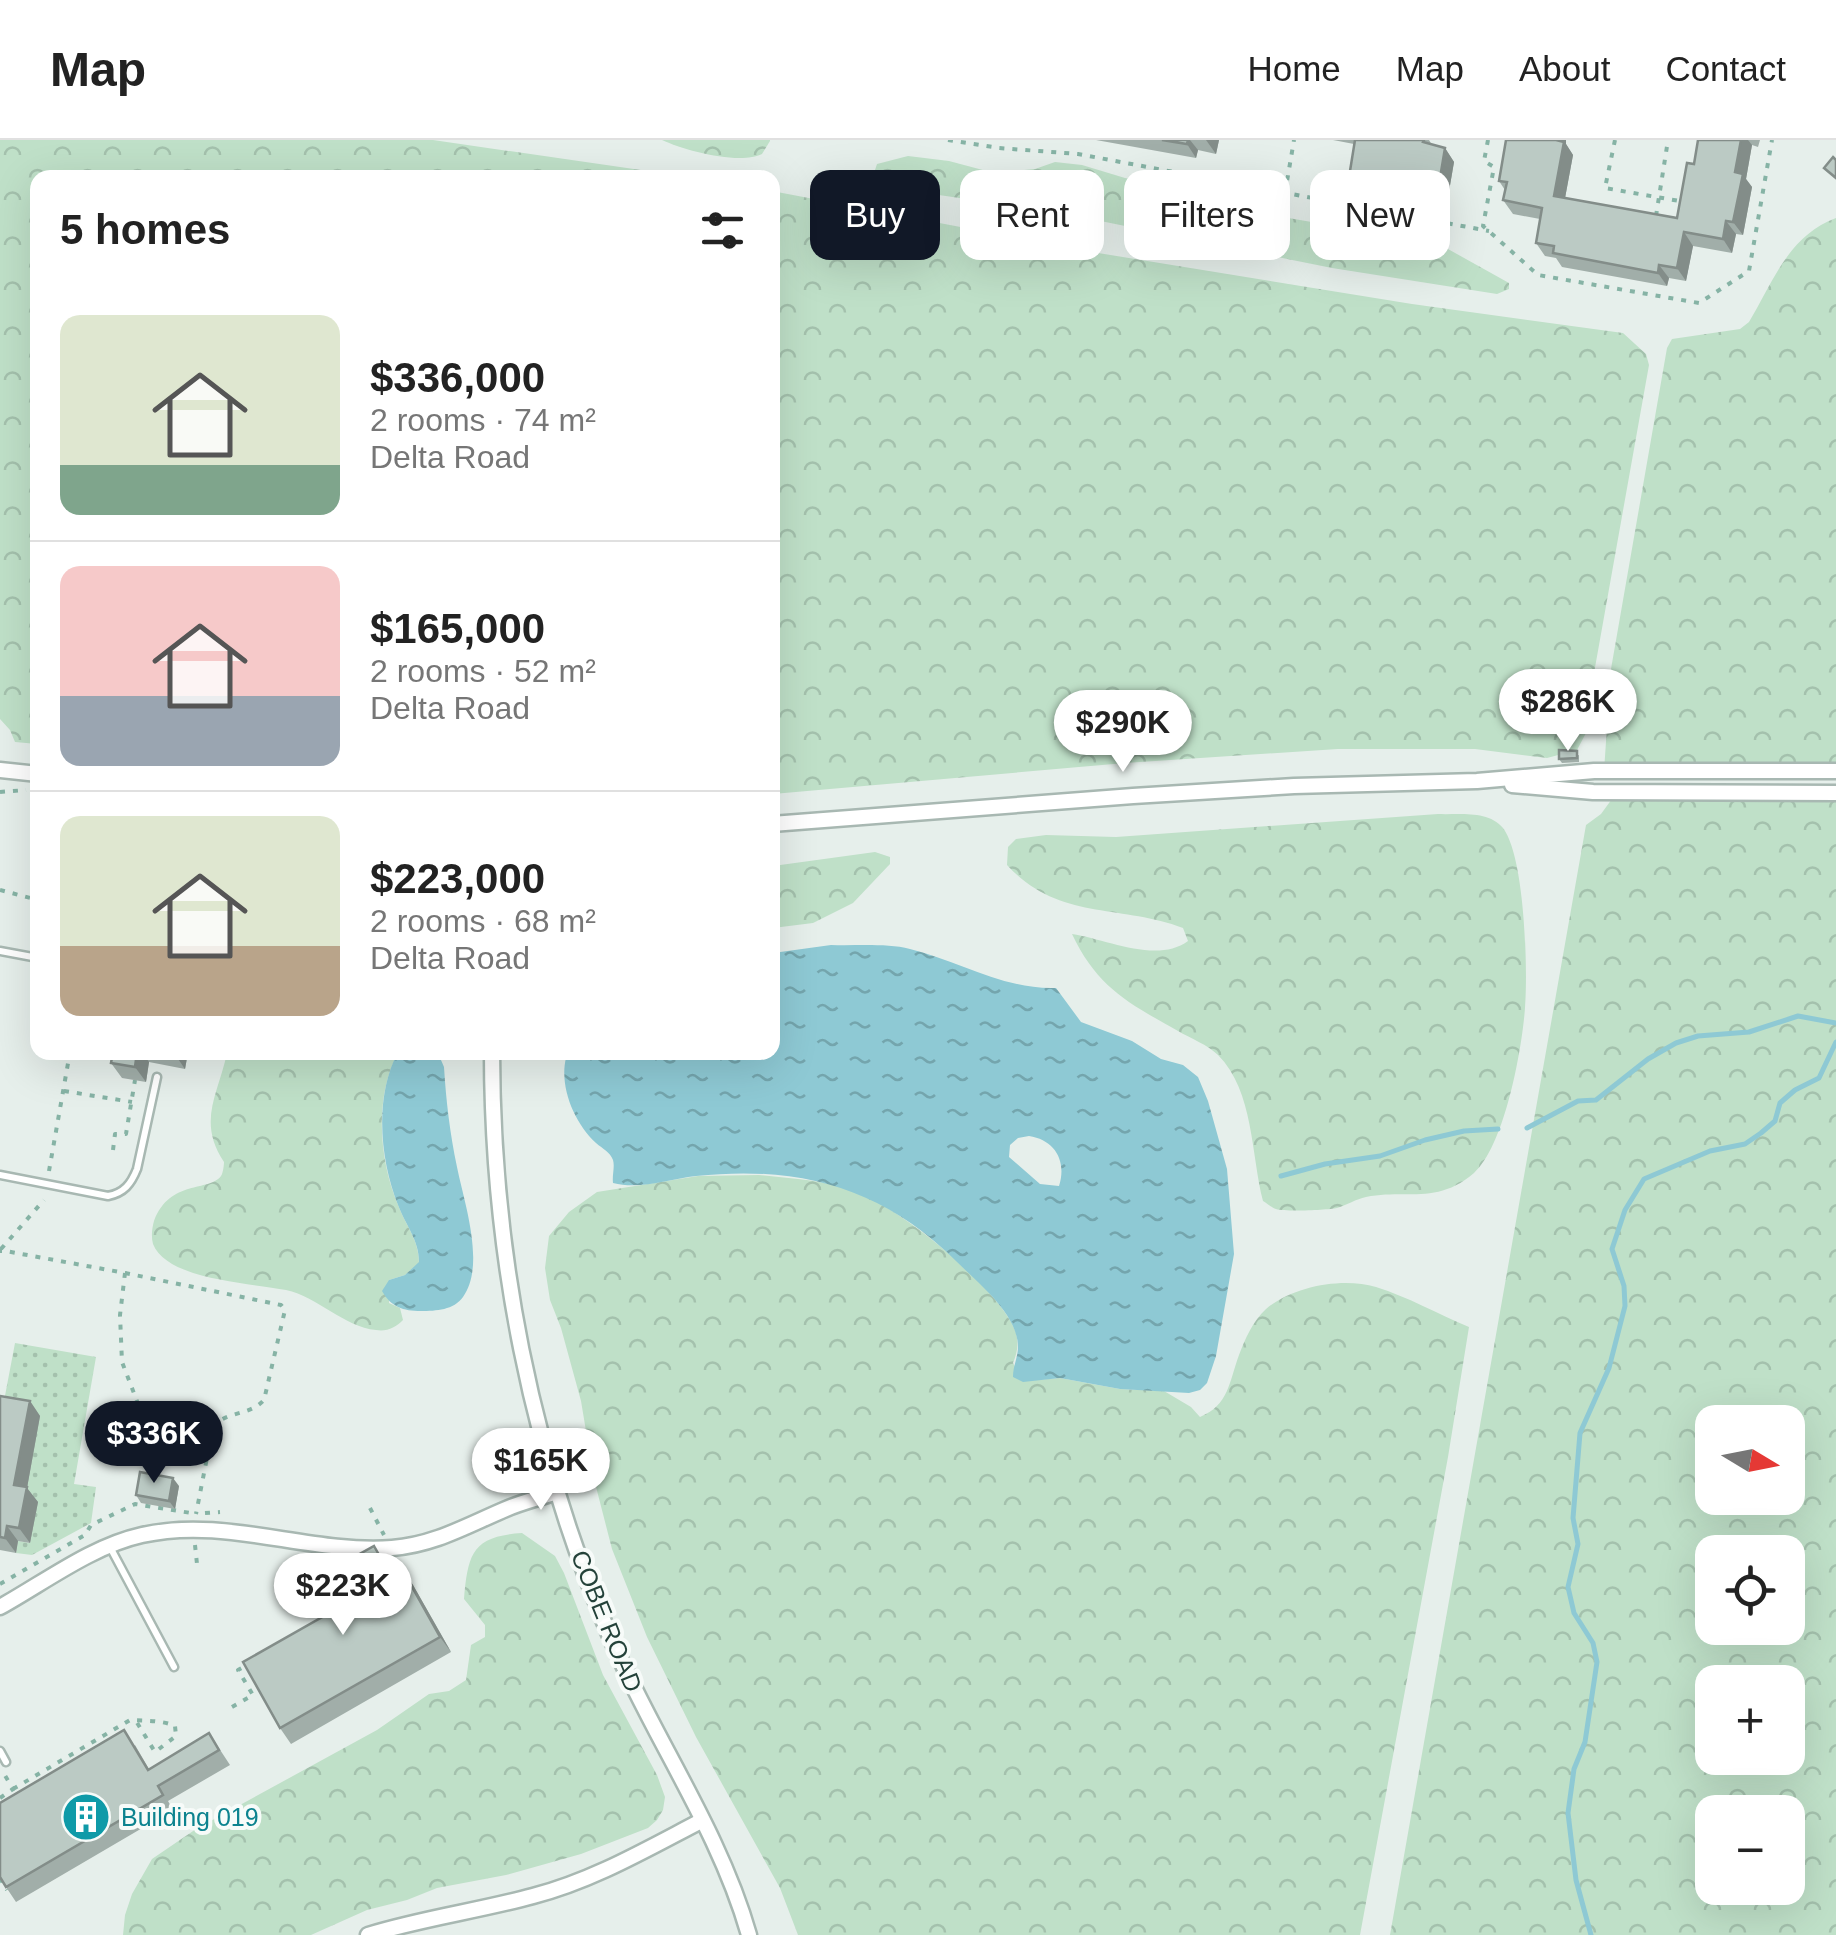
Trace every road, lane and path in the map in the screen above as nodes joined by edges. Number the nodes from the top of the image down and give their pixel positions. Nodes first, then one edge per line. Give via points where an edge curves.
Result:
1 (948, 140) edge
2 (1294, 140) edge
3 (1488, 140) edge
4 (1615, 140) edge
5 (1668, 140) edge
6 (1772, 140) edge
7 (976, 142) edge
8 (1163, 170) edge
9 (1289, 170) edge
10 (1290, 194) edge
11 (1659, 198) junction
12 (1690, 203) edge
13 (1654, 226) edge
14 (1489, 232) junction
15 (0, 770) edge
16 (1617, 771) junction
17 (1836, 772) edge
18 (30, 773) edge
19 (1477, 782) junction
20 (26, 790) dead end
21 (0, 792) edge
22 (1617, 792) junction
23 (1836, 792) edge
24 (780, 823) edge
25 (0, 890) edge
26 (30, 898) edge
27 (0, 951) edge
28 (30, 957) edge
29 (69, 1060) edge
30 (492, 1060) edge
31 (157, 1077) dead end
32 (135, 1080) edge
33 (64, 1090) junction
34 (132, 1102) junction
35 (112, 1150) dead end
36 (50, 1172) dead end
37 (0, 1175) edge
38 (44, 1200) dead end
39 (0, 1251) edge
40 (125, 1274) junction
41 (205, 1460) junction
42 (557, 1492) junction
43 (142, 1493) edge
44 (140, 1505) junction
45 (370, 1508) dead end
46 (386, 1538) dead end
47 (195, 1541) dead end
48 (110, 1546) junction
49 (198, 1564) dead end
50 (0, 1584) edge
51 (330, 1588) edge
52 (0, 1607) edge
53 (332, 1633) edge
54 (252, 1662) edge
55 (174, 1668) dead end
56 (232, 1707) dead end
57 (136, 1721) junction
58 (0, 1751) edge
59 (3, 1765) edge
60 (14, 1789) junction
61 (0, 1798) edge
62 (701, 1821) junction
63 (0, 1878) edge
64 (7, 1890) edge
65 (368, 1935) edge
66 (749, 1935) edge

1 - 7 path
2 - 9 path
3 - 14 path via 1484,161 1494,168 1483,226
4 - 11 path via 1605,188
5 - 11 path
6 - 14 path via 1749,271 1699,304 1538,275
7 - 8 path
10 - 14 path
11 - 12 path
11 - 13 path
15 - 18 street
16 - 17 street
16 - 19 street
16 - 22 lane
19 - 22 street
19 - 24 street via 1294,786
20 - 21 path
22 - 23 street
25 - 26 path
27 - 28 lane
29 - 33 path
30 - 42 street, COBE ROAD via 505,1263 532,1406
31 - 37 lane via 137,1169 118,1194
32 - 34 path
33 - 34 path
33 - 36 path
34 - 35 path via 126,1134 116,1134
38 - 39 path
39 - 40 path
40 - 41 path via 122,1362 145,1422 193,1440
40 - 41 path via 285,1310 264,1400 255,1410 216,1422
41 - 44 path via 196,1514
42 - 48 street via 452,1534 388,1548 188,1529
42 - 62 street, COBE ROAD via 609,1635
43 - 44 path
44 - 50 path via 92,1525 86,1536
45 - 46 path
47 - 49 path
48 - 52 street
48 - 55 lane
51 - 53 path via 313,1597
54 - 56 path via 238,1670 253,1695
57 - 57 path via 168,1723 176,1736 155,1752
57 - 60 path
58 - 59 lane
59 - 60 path
60 - 61 path
62 - 65 street via 574,1883
62 - 66 street, COBE ROAD via 728,1871
63 - 64 path

